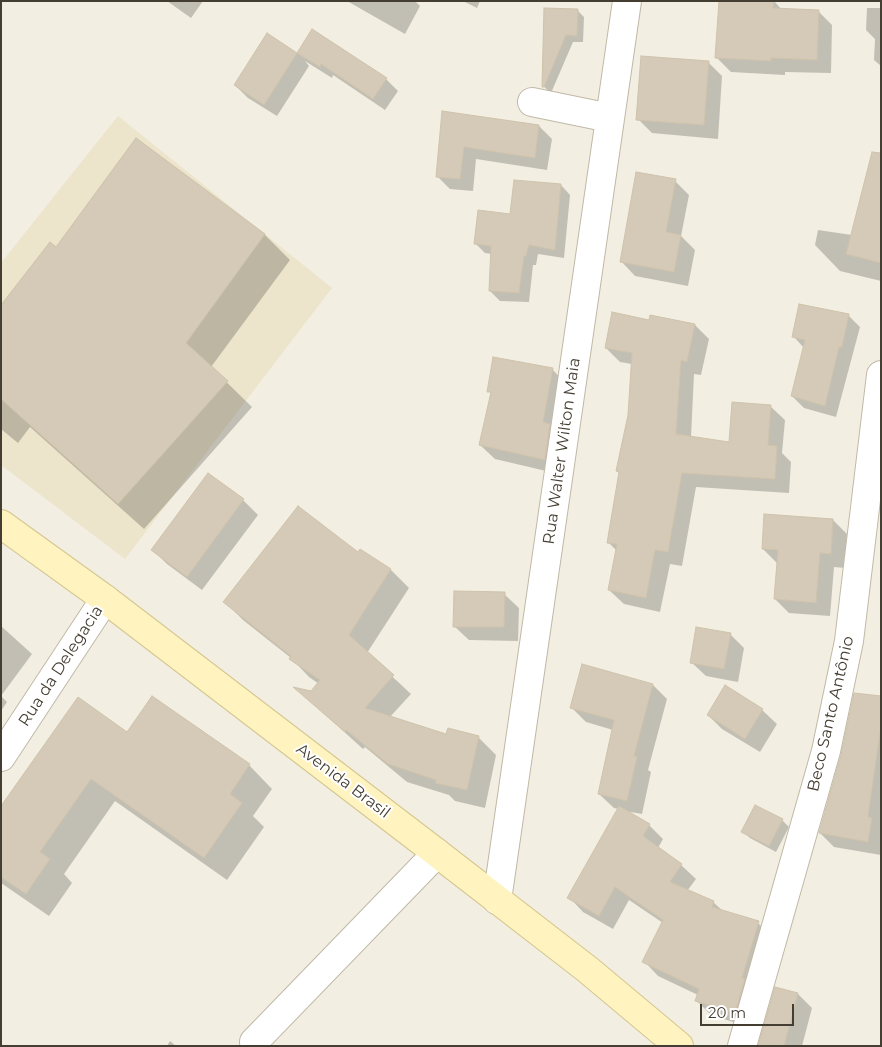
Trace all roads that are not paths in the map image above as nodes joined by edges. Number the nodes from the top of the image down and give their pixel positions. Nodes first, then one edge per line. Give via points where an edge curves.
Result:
1 (627, 1) edge
2 (532, 102) dead end
3 (610, 118) junction
4 (881, 375) edge
5 (1, 524) edge
6 (105, 599) junction
7 (1, 757) edge
8 (437, 853) junction
9 (497, 900) junction
10 (254, 1042) dead end
11 (679, 1046) edge
12 (742, 1046) edge

1 - 3 street, Rua Walter Wilton Maia
2 - 3 street
3 - 9 street, Rua Walter Wilton Maia
4 - 12 street, Beco Santo Antônio via 865,523 845,660 826,751
5 - 6 street, Avenida Brasil
6 - 7 street, Rua da Delegacia
6 - 8 street, Avenida Brasil
8 - 9 street, Avenida Brasil
8 - 10 street
9 - 11 street, Avenida Brasil

